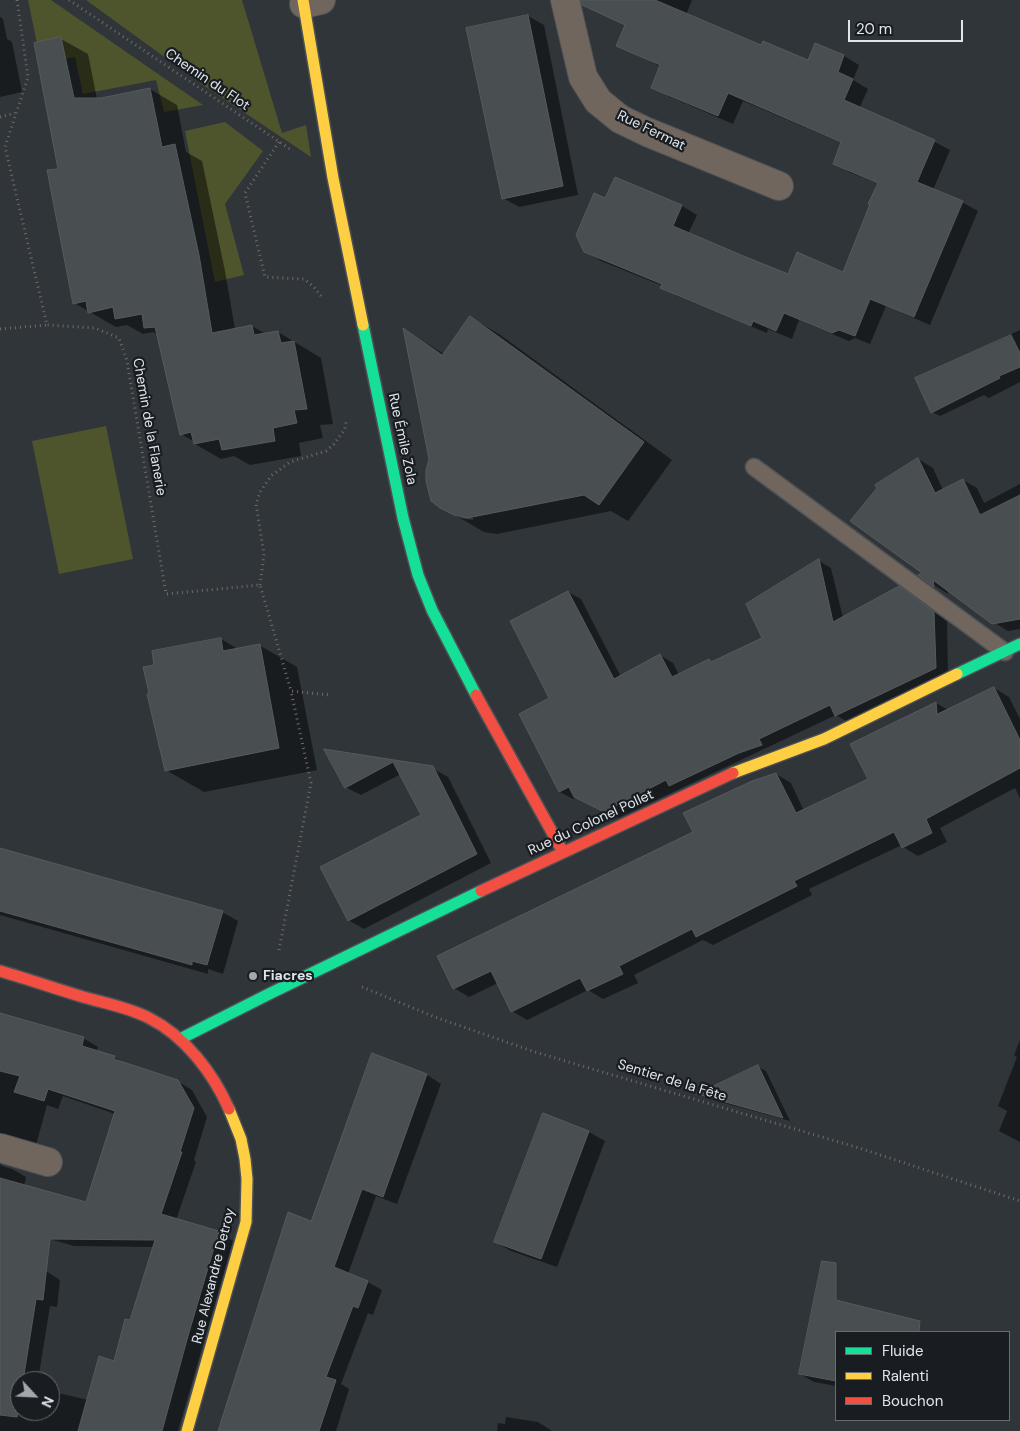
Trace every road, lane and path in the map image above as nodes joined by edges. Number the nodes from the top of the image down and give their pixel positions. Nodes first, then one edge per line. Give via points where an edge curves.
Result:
1 (17, 0) edge
2 (69, 0) edge
3 (565, 0) edge
4 (309, 1) edge
5 (16, 113) junction
6 (0, 117) edge
7 (279, 142) junction
8 (333, 178) junction
9 (779, 186) dead end
10 (322, 297) dead end
11 (47, 325) junction
12 (0, 329) edge
13 (348, 414) dead end
14 (754, 467) dead end
15 (260, 585) junction
16 (1020, 644) edge
17 (1005, 652) junction
18 (291, 691) junction
19 (330, 695) dead end
20 (563, 852) junction
21 (323, 968) junction
22 (0, 972) edge
23 (271, 993) junction
24 (180, 1039) junction
25 (0, 1148) edge
26 (48, 1162) dead end
27 (1020, 1201) edge
28 (187, 1431) edge

1 - 5 path via 28,78
2 - 7 path, Chemin du Flot
3 - 9 street, Rue Fermat via 583,77 598,101 620,119 647,132
4 - 8 street, Rue Émile Zola via 313,65
5 - 6 path
5 - 11 path via 5,147
7 - 8 path, Chemin du Flot
7 - 10 path via 245,193 265,277 304,279
8 - 20 street, Rue Émile Zola via 403,518 418,575 436,618 485,712
11 - 12 path
11 - 15 path, Chemin de la Flanerie via 95,328 119,338 127,361 166,594
13 - 15 path via 345,429 334,444 326,451 290,462 271,476 260,492 256,504 264,554
14 - 17 lane
15 - 18 path
16 - 17 street, Rue du Colonel Pollet
17 - 20 street, Rue du Colonel Pollet via 824,739 746,767
18 - 19 path
18 - 23 path via 311,783
20 - 21 street, Rue du Colonel Pollet
21 - 23 street, Rue du Colonel Pollet
21 - 27 path, Sentier de la Fête via 343,980 435,1017 535,1052 859,1148
22 - 24 street, Rue Alexandre Detroy via 135,1012 160,1024
23 - 24 street, Rue du Colonel Pollet
24 - 28 street, Rue Alexandre Detroy via 209,1073 234,1116 244,1150 248,1194 242,1237
25 - 26 street

